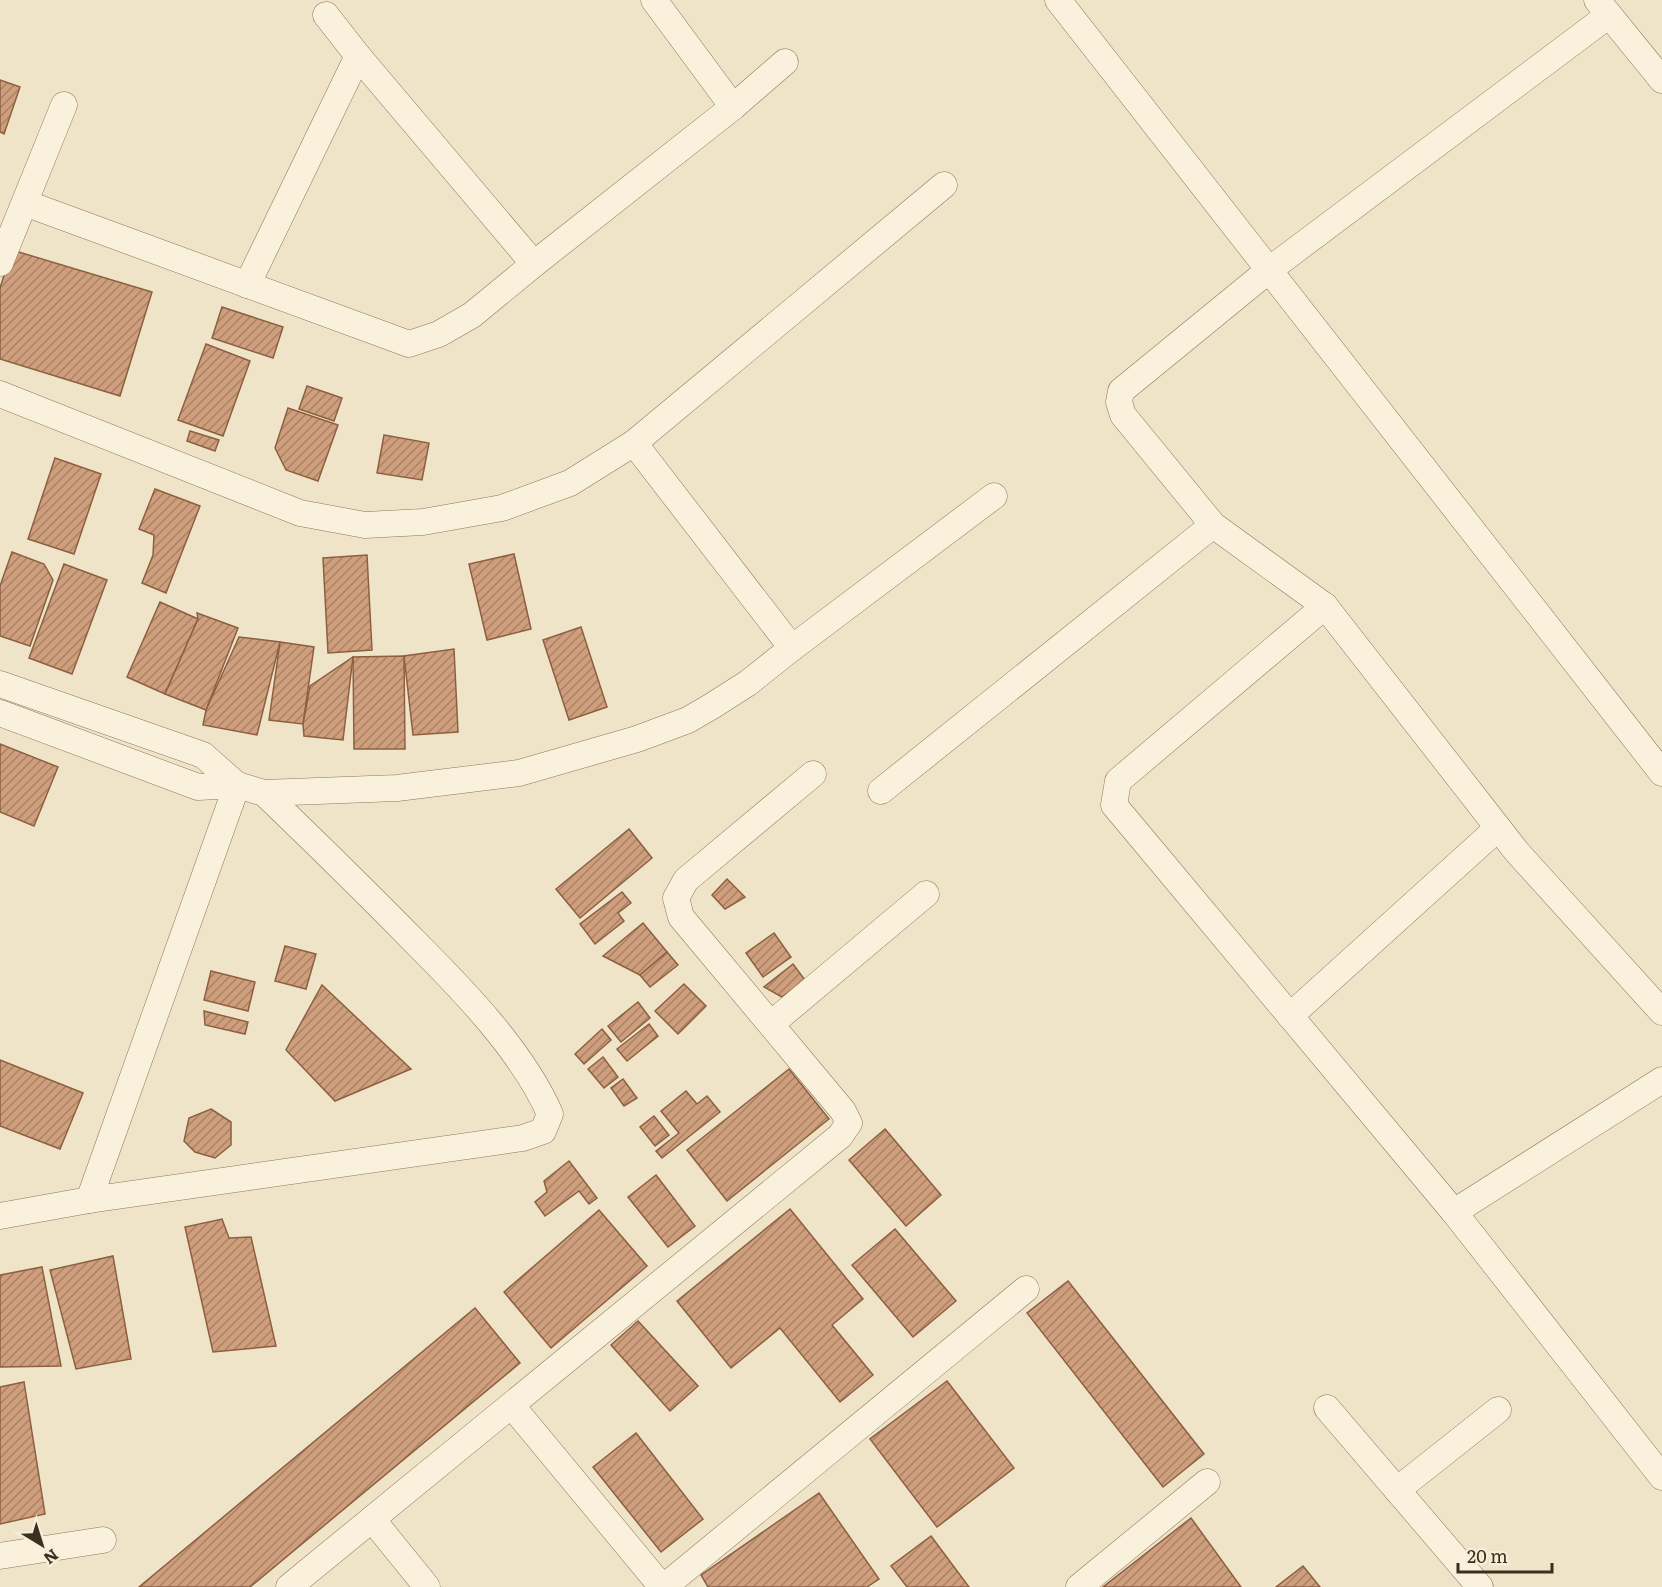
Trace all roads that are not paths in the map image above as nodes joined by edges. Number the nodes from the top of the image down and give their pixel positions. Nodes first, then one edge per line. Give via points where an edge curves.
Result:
1 (654, 0) edge
2 (1058, 0) edge
3 (1603, 8) edge
4 (326, 15) dead end
5 (358, 56) junction
6 (786, 62) dead end
7 (1662, 80) edge
8 (64, 105) dead end
9 (733, 107) junction
10 (944, 185) dead end
11 (25, 203) junction
12 (0, 263) edge
13 (534, 264) junction
14 (1269, 270) junction
15 (247, 285) junction
16 (0, 394) edge
17 (634, 443) junction
18 (994, 496) dead end
19 (1213, 525) junction
20 (1325, 606) junction
21 (792, 648) junction
22 (0, 684) edge
23 (0, 713) edge
24 (1662, 773) edge
25 (813, 774) dead end
26 (237, 785) junction
27 (882, 791) dead end
28 (264, 793) junction
29 (1498, 828) junction
30 (926, 894) dead end
31 (1662, 1012) edge
32 (1290, 1016) junction
33 (771, 1024) junction
34 (1662, 1080) edge
35 (89, 1200) junction
36 (1454, 1212) junction
37 (0, 1216) edge
38 (1026, 1290) dead end
39 (512, 1406) junction
40 (1327, 1407) dead end
41 (1498, 1410) dead end
42 (1662, 1478) edge
43 (1207, 1482) dead end
44 (1397, 1490) junction
45 (372, 1519) junction
46 (103, 1540) dead end
47 (0, 1556) edge
48 (289, 1587) edge
49 (427, 1587) edge
50 (663, 1587) edge
51 (1079, 1587) edge
52 (1480, 1587) edge

1 - 9 street
2 - 14 street
3 - 7 street
3 - 14 street
4 - 5 street
5 - 13 street
5 - 15 street
6 - 9 street
8 - 11 street
9 - 13 street
10 - 17 street
11 - 12 street
11 - 15 street
13 - 15 street via 472,315 439,334 409,344
14 - 19 street via 1121,391 1123,415
14 - 24 street
16 - 17 street via 300,513 365,525 423,522 502,508 570,483
17 - 21 street
18 - 21 street
19 - 20 street
19 - 27 street
20 - 29 street
20 - 32 street via 1118,781 1114,805
21 - 28 street via 748,683 688,720 519,773 397,788
22 - 26 street via 203,755
23 - 26 street via 198,787
25 - 33 street via 686,880 676,897 681,917
26 - 28 street
26 - 35 street
28 - 35 street via 468,996 541,1093 550,1114 543,1131 523,1138
29 - 31 street
29 - 32 street
30 - 33 street
32 - 36 street
33 - 39 street via 849,1123 840,1136
34 - 36 street
35 - 37 street
36 - 42 street
38 - 50 street
39 - 45 street
39 - 50 street
40 - 44 street
41 - 44 street
43 - 51 street
44 - 52 street
45 - 48 street
45 - 49 street
46 - 47 street

